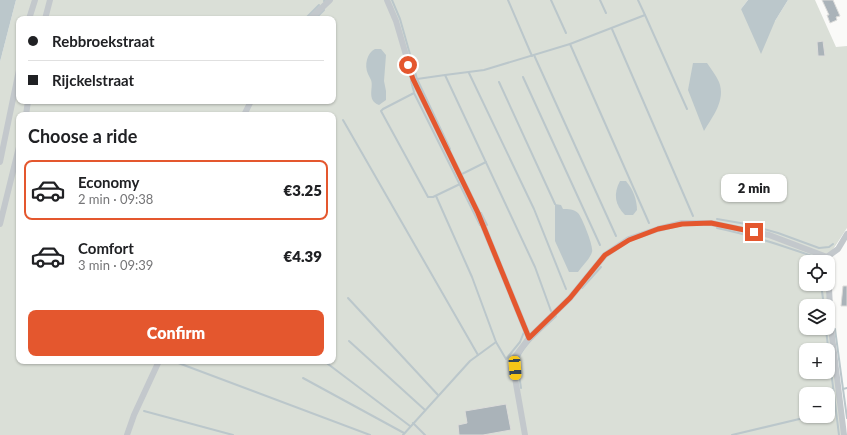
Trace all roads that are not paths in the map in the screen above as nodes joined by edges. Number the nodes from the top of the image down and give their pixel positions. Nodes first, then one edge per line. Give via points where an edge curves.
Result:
1 (35, 0) edge
2 (50, 0) edge
3 (330, 0) edge
4 (387, 0) edge
5 (30, 16) edge
6 (46, 16) edge
7 (313, 16) edge
8 (16, 85) edge
9 (16, 159) edge
10 (0, 162) edge
11 (0, 224) edge
12 (847, 234) edge
13 (816, 255) edge
14 (833, 255) edge
15 (829, 291) edge
16 (529, 338) junction
17 (158, 364) edge
18 (127, 435) edge
19 (525, 435) edge
20 (844, 435) edge

1 - 5 street
2 - 6 street
3 - 7 street
4 - 16 street via 413,79 478,213
8 - 10 street
9 - 11 street
12 - 14 street
13 - 16 street via 769,235 711,223 682,224 658,229 629,240 605,255 570,298
15 - 20 street
16 - 19 street via 514,358
17 - 18 street

